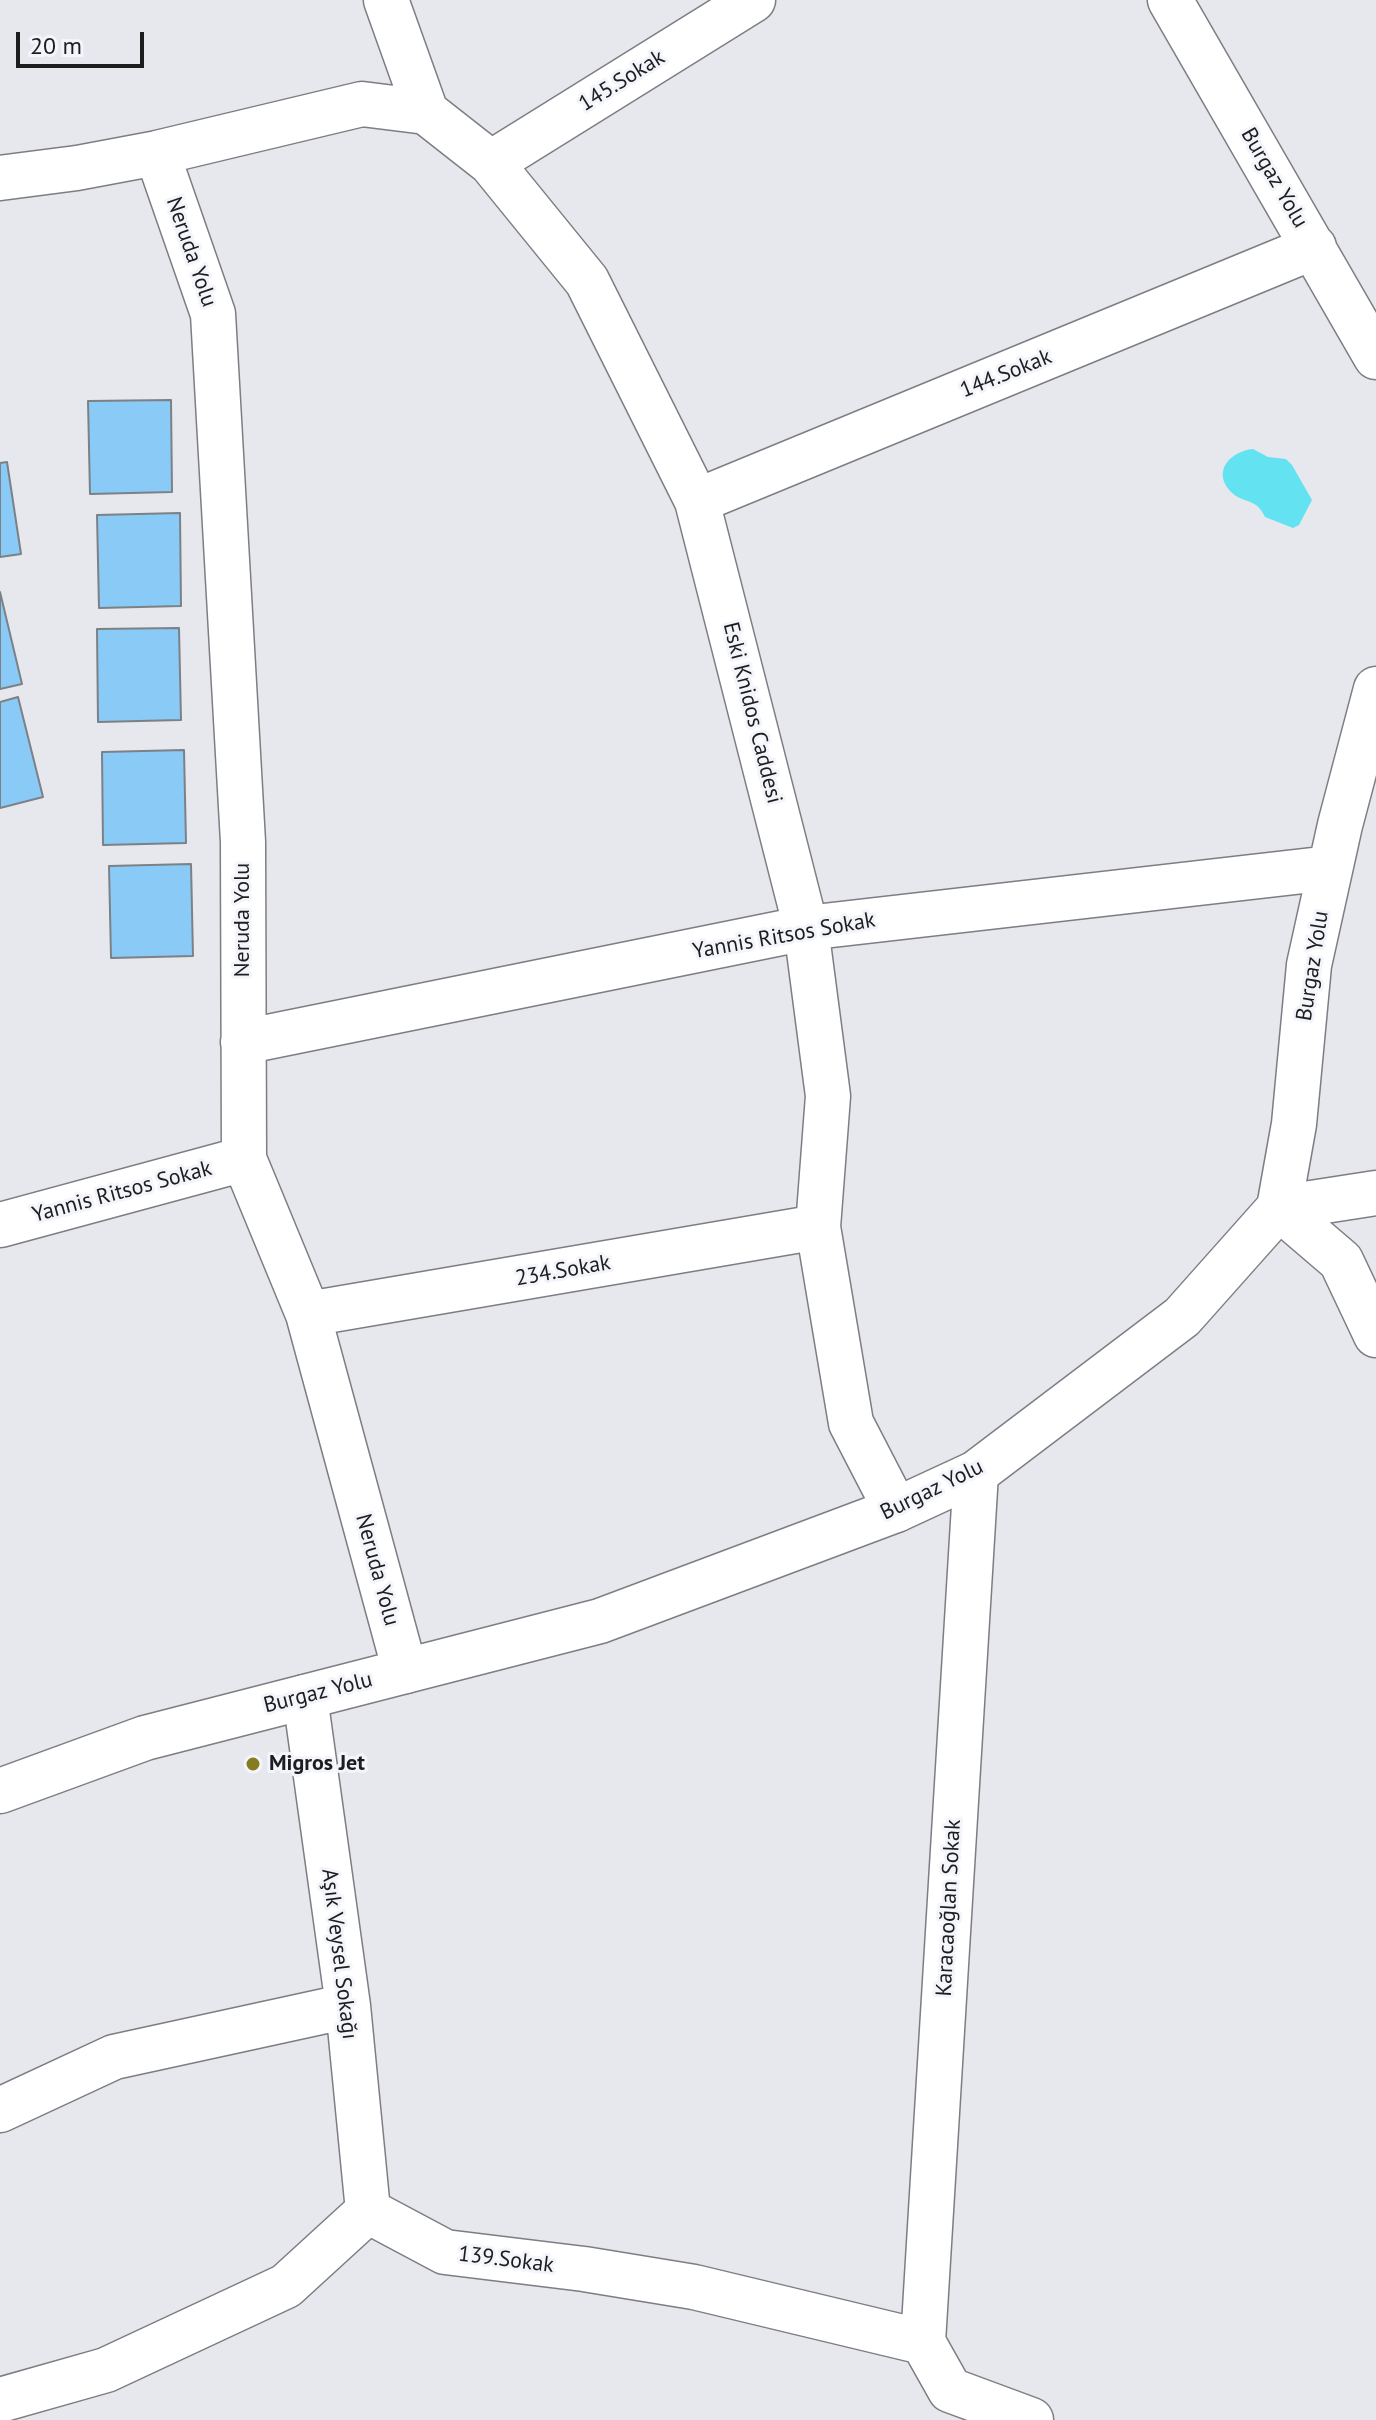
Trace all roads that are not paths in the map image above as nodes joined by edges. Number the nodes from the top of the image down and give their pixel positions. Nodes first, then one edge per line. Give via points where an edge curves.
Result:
1 (386, 0) edge
2 (753, 0) edge
3 (1170, 0) edge
4 (426, 112) junction
5 (157, 153) junction
6 (491, 163) junction
7 (0, 178) edge
8 (1314, 247) junction
9 (1376, 357) edge
10 (697, 501) junction
11 (1376, 689) edge
12 (1330, 868) junction
13 (806, 928) junction
14 (243, 1042) junction
15 (244, 1159) junction
16 (1376, 1193) edge
17 (1279, 1208) junction
18 (0, 1225) edge
19 (818, 1227) junction
20 (308, 1314) junction
21 (1376, 1335) edge
22 (976, 1473) junction
23 (896, 1510) junction
24 (405, 1671) junction
25 (305, 1697) junction
26 (0, 1791) edge
27 (348, 2006) junction
28 (0, 2110) edge
29 (368, 2211) junction
30 (923, 2342) junction
31 (0, 2400) edge
32 (1031, 2420) edge

1 - 4 street
2 - 6 street, 145.Sokak
3 - 8 street, Burgaz Yolu
4 - 5 street via 362,104
4 - 6 street, Eski Knidos Caddesi
5 - 7 street
5 - 14 street, Neruda Yolu via 213,314 243,842
6 - 10 street, Eski Knidos Caddesi via 587,281
8 - 9 street, Burgaz Yolu
8 - 10 street, 144.Sokak
10 - 13 street, Eski Knidos Caddesi
11 - 12 street, Burgaz Yolu
12 - 13 street, Yannis Ritsos Sokak
12 - 17 street, Burgaz Yolu via 1309,965 1294,1124
13 - 14 street, Yannis Ritsos Sokak
13 - 19 street, Eski Knidos Caddesi via 828,1096
14 - 15 street, Neruda Yolu
15 - 18 street, Yannis Ritsos Sokak
15 - 20 street, Neruda Yolu
16 - 17 street
17 - 21 street via 1341,1261
17 - 22 street, Burgaz Yolu via 1182,1317
19 - 20 street, 234.Sokak
19 - 23 street, Eski Knidos Caddesi via 851,1423
20 - 24 street, Neruda Yolu
22 - 23 street, Burgaz Yolu
22 - 30 street, Karacaoğlan Sokak
23 - 24 street, Burgaz Yolu via 600,1621
24 - 25 street, Burgaz Yolu
25 - 26 street, Burgaz Yolu via 145,1738
25 - 27 street, Aşık Veysel Sokağı
27 - 28 street via 114,2057
27 - 29 street, Aşık Veysel Sokağı
29 - 30 street, 139.Sokak via 445,2252 694,2287
29 - 31 street via 286,2286 106,2370
30 - 32 street via 950,2390

